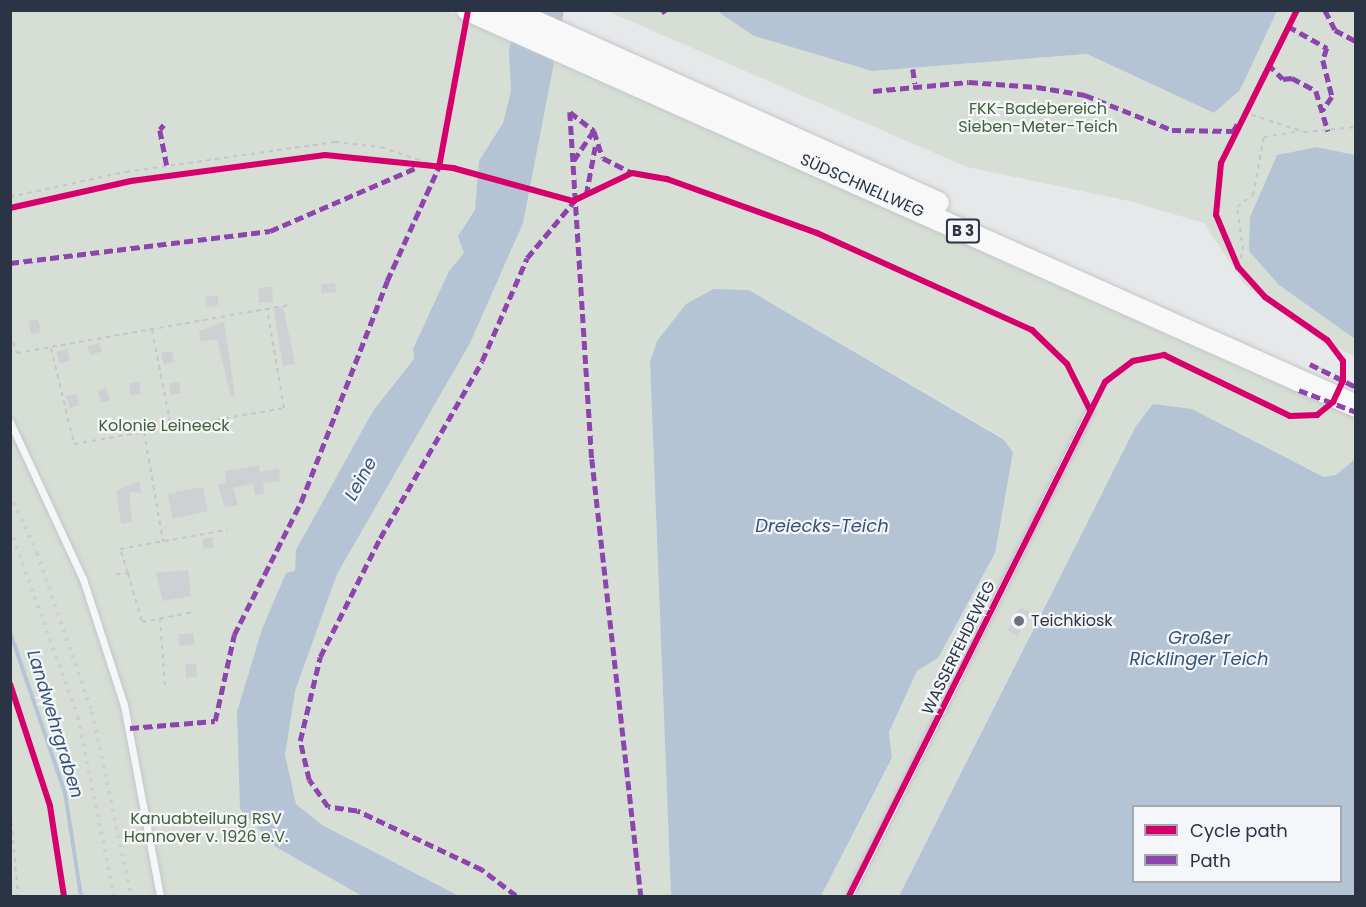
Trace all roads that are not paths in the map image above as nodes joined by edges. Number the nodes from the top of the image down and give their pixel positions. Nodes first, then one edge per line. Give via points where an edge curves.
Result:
1 (468, 10) edge
2 (509, 10) edge
3 (622, 70) junction
4 (1307, 372) junction
5 (1349, 384) edge
6 (1356, 406) edge
7 (1090, 410) dead end
8 (10, 422) edge
9 (160, 897) edge
10 (849, 897) edge

1 - 3 highway, SÜDSCHNELLWEG / B 3
2 - 3 highway, SÜDSCHNELLWEG / B 3
3 - 4 highway, SÜDSCHNELLWEG / B 3
4 - 5 highway, SÜDSCHNELLWEG / B 3
4 - 6 highway, SÜDSCHNELLWEG / B 3
7 - 10 lane, WASSERFEHDEWEG
8 - 9 lane via 83,579 131,733

